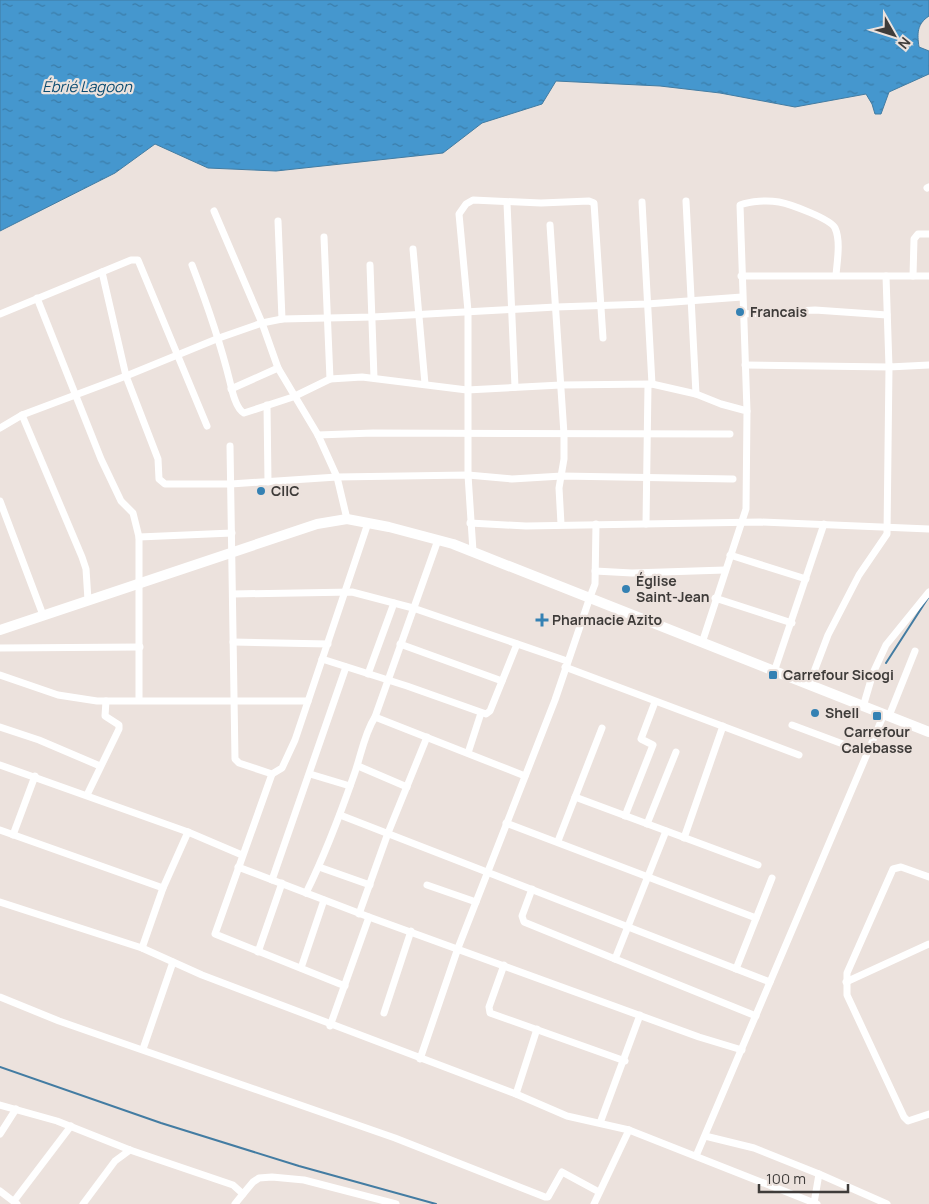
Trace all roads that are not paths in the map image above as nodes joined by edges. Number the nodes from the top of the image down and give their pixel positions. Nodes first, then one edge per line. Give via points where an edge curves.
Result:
1 (686, 201) dead end
2 (642, 202) dead end
3 (506, 203) junction
4 (214, 211) dead end
5 (278, 221) dead end
6 (550, 225) dead end
7 (929, 234) edge
8 (324, 236) dead end
9 (413, 249) dead end
10 (192, 265) dead end
11 (370, 265) dead end
12 (102, 272) junction
13 (836, 275) junction
14 (741, 276) junction
15 (886, 276) junction
16 (913, 276) junction
17 (929, 276) edge
18 (742, 297) junction
19 (37, 298) junction
20 (691, 301) junction
21 (647, 304) junction
22 (601, 305) junction
23 (556, 307) junction
24 (512, 309) junction
25 (468, 311) junction
26 (0, 314) edge
27 (420, 314) junction
28 (743, 314) junction
29 (888, 315) junction
30 (373, 317) junction
31 (282, 319) junction
32 (328, 319) junction
33 (262, 323) junction
34 (220, 338) junction
35 (603, 338) dead end
36 (177, 355) junction
37 (745, 365) junction
38 (929, 365) edge
39 (889, 367) junction
40 (278, 368) junction
41 (126, 376) junction
42 (374, 378) junction
43 (330, 379) junction
44 (425, 384) junction
45 (650, 384) junction
46 (560, 385) junction
47 (515, 387) junction
48 (231, 388) junction
49 (467, 390) junction
50 (696, 394) junction
51 (76, 395) junction
52 (293, 397) junction
53 (267, 406) junction
54 (747, 411) junction
55 (22, 416) junction
56 (208, 426) dead end
57 (0, 428) edge
58 (467, 434) junction
59 (564, 434) junction
60 (730, 434) dead end
61 (318, 435) junction
62 (647, 435) junction
63 (230, 446) dead end
64 (468, 475) junction
65 (562, 476) junction
66 (337, 477) junction
67 (733, 478) dead end
68 (646, 479) junction
69 (268, 482) junction
70 (230, 484) junction
71 (0, 501) edge
72 (347, 519) junction
73 (741, 522) junction
74 (368, 523) junction
75 (470, 523) junction
76 (561, 524) junction
77 (596, 524) junction
78 (646, 524) junction
79 (824, 524) junction
80 (888, 526) junction
81 (929, 529) edge
82 (232, 533) junction
83 (138, 536) junction
84 (438, 540) junction
85 (473, 551) junction
86 (232, 552) junction
87 (730, 556) junction
88 (595, 570) junction
89 (725, 570) junction
90 (806, 579) junction
91 (138, 582) junction
92 (346, 591) junction
93 (929, 592) edge
94 (233, 594) junction
95 (590, 597) junction
96 (715, 598) junction
97 (88, 600) junction
98 (394, 603) junction
99 (413, 608) junction
100 (43, 615) junction
101 (792, 623) junction
102 (0, 630) edge
103 (233, 642) junction
104 (702, 643) junction
105 (328, 644) junction
106 (400, 644) junction
107 (517, 644) junction
108 (140, 647) junction
109 (0, 648) edge
110 (915, 651) dead end
111 (322, 659) junction
112 (566, 664) junction
113 (346, 667) junction
114 (774, 672) junction
115 (368, 674) junction
116 (0, 675) edge
117 (388, 680) junction
118 (502, 681) junction
119 (809, 685) junction
120 (139, 700) junction
121 (233, 700) junction
122 (106, 701) junction
123 (308, 701) junction
124 (655, 702) junction
125 (863, 707) junction
126 (481, 713) junction
127 (886, 715) junction
128 (375, 717) junction
129 (792, 725) dead end
130 (724, 726) junction
131 (0, 727) edge
132 (602, 728) dead end
133 (929, 732) edge
134 (427, 737) junction
135 (468, 752) junction
136 (676, 752) dead end
137 (867, 753) junction
138 (799, 755) dead end
139 (0, 765) edge
140 (100, 766) junction
141 (358, 766) junction
142 (272, 774) junction
143 (310, 774) junction
144 (36, 776) junction
145 (525, 776) junction
146 (350, 786) junction
147 (407, 786) junction
148 (87, 795) junction
149 (575, 797) junction
150 (340, 815) junction
151 (625, 816) junction
152 (506, 823) junction
153 (647, 824) junction
154 (0, 830) edge
155 (666, 831) junction
156 (188, 832) junction
157 (388, 833) junction
158 (13, 834) junction
159 (684, 838) junction
160 (558, 842) junction
161 (242, 855) junction
162 (758, 865) dead end
163 (238, 867) junction
164 (319, 867) junction
165 (488, 872) junction
166 (929, 877) edge
167 (648, 878) junction
168 (772, 878) dead end
169 (272, 880) junction
170 (282, 884) junction
171 (370, 885) junction
172 (428, 885) dead end
173 (164, 888) junction
174 (532, 889) junction
175 (306, 893) junction
176 (324, 900) junction
177 (0, 902) edge
178 (476, 902) junction
179 (359, 914) junction
180 (369, 917) junction
181 (756, 918) junction
182 (627, 927) junction
183 (410, 931) junction
184 (929, 944) edge
185 (142, 948) junction
186 (458, 948) junction
187 (258, 952) junction
188 (615, 959) junction
189 (173, 962) junction
190 (504, 965) junction
191 (300, 968) junction
192 (736, 969) junction
193 (770, 982) junction
194 (846, 982) junction
195 (345, 986) junction
196 (0, 996) edge
197 (384, 1013) dead end
198 (640, 1015) junction
199 (756, 1016) junction
200 (330, 1026) junction
201 (537, 1029) junction
202 (142, 1049) junction
203 (742, 1050) junction
204 (420, 1059) junction
205 (625, 1061) junction
206 (516, 1094) junction
207 (0, 1105) edge
208 (16, 1109) junction
209 (929, 1114) edge
210 (600, 1124) junction
211 (71, 1126) junction
212 (629, 1130) junction
213 (0, 1134) edge
214 (705, 1136) junction
215 (130, 1150) junction
216 (696, 1156) junction
217 (819, 1174) junction
218 (0, 1190) edge
219 (599, 1192) junction
220 (243, 1194) junction
221 (15, 1203) edge
222 (815, 1203) edge
223 (83, 1204) edge
224 (235, 1204) edge
225 (396, 1204) edge
226 (594, 1204) edge
227 (887, 1204) edge

1 - 20 street
2 - 21 street
3 - 22 street via 594,202
3 - 24 street
3 - 25 street via 473,200 459,214
4 - 33 street
5 - 31 street
6 - 23 street
7 - 16 street via 918,234 914,239
8 - 32 street
9 - 27 street
10 - 34 street
11 - 30 street
12 - 19 street
12 - 36 street via 135,259 141,263
12 - 41 street
13 - 14 street
13 - 14 street via 837,236 833,225 792,206 762,202 744,203 739,208
13 - 15 street
14 - 18 street
15 - 16 street
15 - 29 street
16 - 17 street
18 - 20 street
18 - 28 street
19 - 26 street
19 - 51 street
20 - 21 street
20 - 50 street
21 - 22 street
21 - 45 street
22 - 23 street
22 - 35 street
23 - 24 street
23 - 46 street
24 - 25 street
24 - 47 street
25 - 27 street
25 - 49 street
27 - 30 street
27 - 44 street
28 - 29 street via 814,310
28 - 37 street
29 - 39 street
30 - 32 street
30 - 42 street
31 - 32 street
31 - 33 street
32 - 43 street
33 - 34 street
33 - 40 street
34 - 36 street
34 - 48 street
36 - 41 street
36 - 56 street
37 - 39 street
37 - 54 street
38 - 39 street
39 - 80 street
40 - 48 street
40 - 52 street
41 - 51 street
41 - 70 street via 156,453 161,483
42 - 43 street
42 - 44 street
43 - 52 street
44 - 49 street
45 - 46 street
45 - 50 street
45 - 62 street
46 - 47 street
46 - 59 street
47 - 49 street
48 - 53 street via 241,412
49 - 58 street
50 - 54 street
51 - 55 street
51 - 83 street via 116,492 133,513
52 - 53 street
52 - 61 street
53 - 69 street
54 - 73 street via 747,501
55 - 57 street
55 - 97 street via 82,557
58 - 59 street
58 - 61 street via 373,432
58 - 64 street
59 - 62 street
59 - 65 street
60 - 62 street
61 - 66 street
62 - 68 street
63 - 70 street
64 - 65 street via 512,479
64 - 66 street
64 - 75 street
65 - 68 street
65 - 76 street via 559,488
66 - 69 street
66 - 72 street
67 - 68 street
68 - 78 street
69 - 70 street
70 - 82 street
71 - 100 street
72 - 74 street
72 - 86 street via 317,524
73 - 78 street
73 - 79 street
73 - 87 street
74 - 84 street
74 - 92 street
75 - 76 street
75 - 85 street
76 - 77 street
77 - 78 street
77 - 88 street
79 - 80 street
79 - 90 street
80 - 81 street
80 - 119 street via 882,545 859,575 828,635
82 - 83 street
82 - 86 street
83 - 91 street
84 - 85 street
84 - 99 street
85 - 95 street
86 - 91 street
86 - 94 street
87 - 89 street
87 - 90 street
88 - 89 street via 632,573
88 - 95 street via 595,584
89 - 96 street
90 - 101 street
91 - 97 street
91 - 108 street
92 - 94 street
92 - 98 street
92 - 105 street
93 - 125 street via 886,645
94 - 103 street
95 - 104 street
95 - 112 street
96 - 101 street
96 - 104 street
97 - 100 street
98 - 99 street
98 - 115 street
99 - 106 street
99 - 107 street
100 - 102 street
101 - 114 street
103 - 105 street
103 - 121 street
104 - 114 street
105 - 111 street
106 - 117 street
106 - 118 street
107 - 112 street
107 - 118 street
108 - 109 street
108 - 120 street
110 - 127 street
111 - 113 street
111 - 123 street
112 - 124 street
112 - 145 street
113 - 115 street
113 - 143 street
114 - 119 street
115 - 117 street
116 - 122 street via 78,699
117 - 126 street
117 - 128 street
118 - 126 street via 490,711
119 - 125 street
120 - 121 street
120 - 122 street
121 - 123 street
121 - 142 street via 235,759 245,766
122 - 140 street via 105,716 119,725
123 - 142 street via 287,759 278,773
124 - 130 street
124 - 151 street via 641,739 652,745
125 - 127 street
126 - 135 street
127 - 133 street
127 - 137 street
128 - 134 street
128 - 141 street via 368,729
129 - 137 street
130 - 138 street
130 - 159 street
131 - 140 street
132 - 149 street
134 - 135 street
134 - 147 street
135 - 145 street
136 - 153 street
137 - 193 street
139 - 144 street
140 - 148 street
141 - 146 street
141 - 147 street
142 - 161 street
143 - 146 street
143 - 169 street
144 - 148 street
144 - 158 street
145 - 152 street
146 - 150 street
147 - 157 street
148 - 156 street
149 - 151 street
149 - 160 street
150 - 157 street
150 - 164 street
151 - 153 street
152 - 160 street
152 - 165 street
153 - 155 street
154 - 158 street
155 - 159 street
155 - 167 street
156 - 161 street
156 - 173 street
157 - 165 street
157 - 171 street
158 - 173 street
159 - 162 street
160 - 167 street
161 - 163 street
163 - 169 street
163 - 187 street via 215,934
164 - 171 street
164 - 175 street
165 - 174 street
165 - 178 street
166 - 194 street via 901,867 893,869 847,973
167 - 181 street
167 - 182 street
168 - 181 street
169 - 170 street
170 - 175 street
170 - 187 street
171 - 179 street
172 - 178 street
173 - 185 street
174 - 182 street
174 - 188 street via 522,916 524,922
175 - 176 street
176 - 179 street
176 - 191 street
177 - 185 street
178 - 186 street
179 - 180 street
180 - 183 street
180 - 195 street
181 - 192 street
182 - 188 street
182 - 192 street
183 - 186 street
183 - 197 street
184 - 194 street
185 - 189 street
186 - 190 street
186 - 204 street
187 - 191 street
188 - 199 street
189 - 200 street
189 - 202 street
190 - 198 street
190 - 201 street via 490,1013
191 - 195 street
192 - 193 street
193 - 199 street
194 - 209 street via 847,995 904,1117 912,1121
195 - 200 street
196 - 202 street via 59,1021
198 - 203 street
198 - 205 street
199 - 203 street
200 - 204 street
201 - 205 street
201 - 206 street
202 - 219 street via 395,1138 546,1198 562,1172
203 - 214 street
204 - 206 street
205 - 210 street
206 - 210 street via 568,1116
207 - 208 street
208 - 211 street
208 - 213 street
210 - 212 street
211 - 215 street
211 - 221 street
212 - 216 street
212 - 219 street
214 - 216 street
214 - 217 street via 747,1146
215 - 220 street via 233,1185
215 - 223 street via 115,1161
216 - 222 street
217 - 222 street
217 - 227 street
218 - 221 street
219 - 226 street
220 - 224 street
220 - 225 street via 260,1178 304,1180

